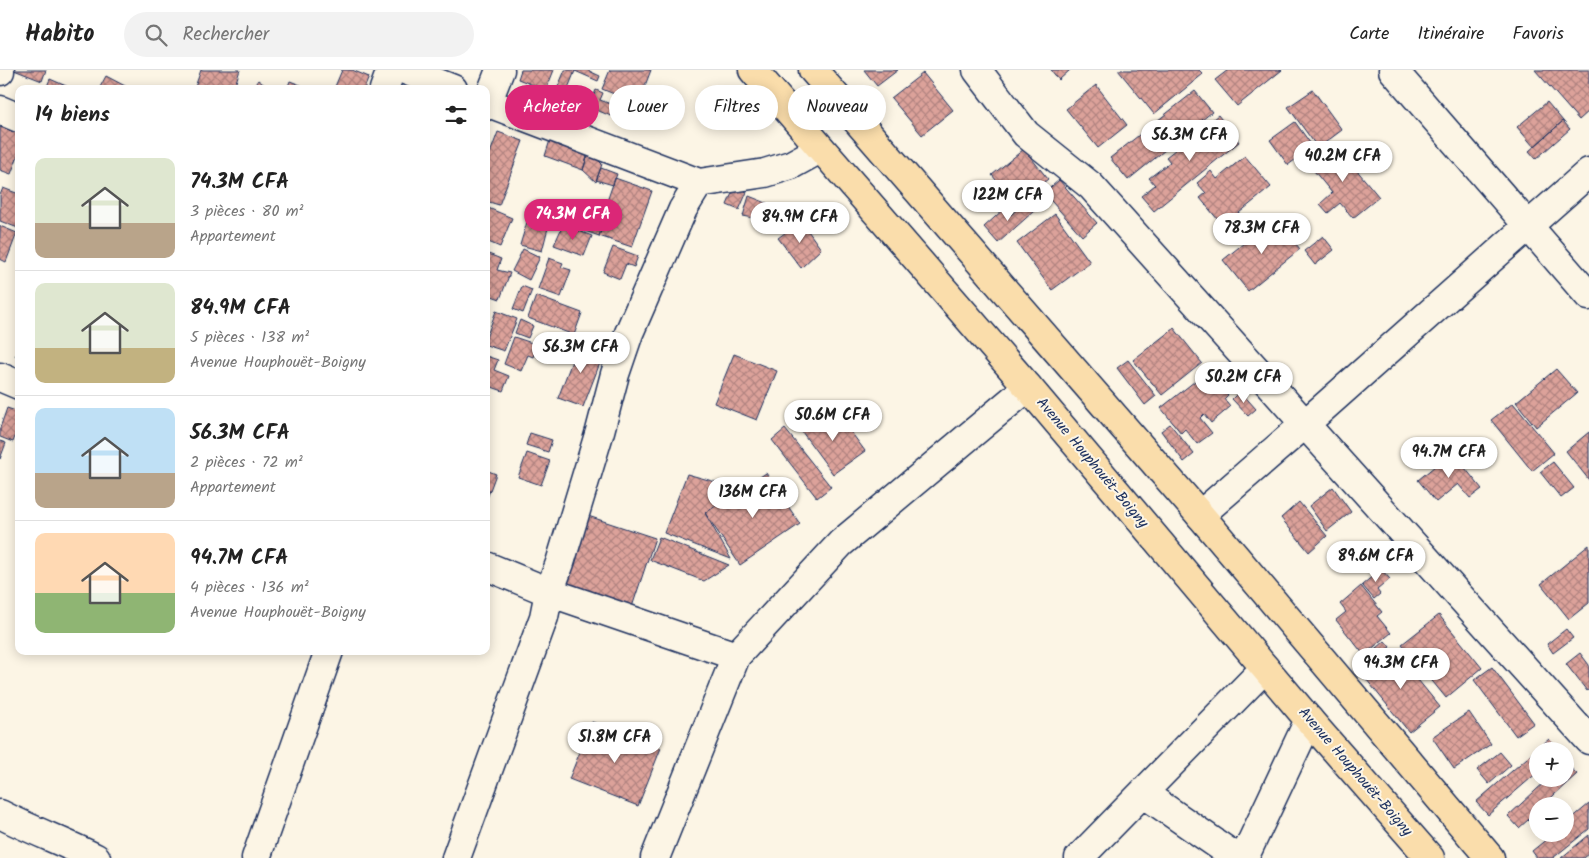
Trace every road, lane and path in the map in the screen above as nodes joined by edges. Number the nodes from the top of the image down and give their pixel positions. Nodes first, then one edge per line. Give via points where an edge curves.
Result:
1 (391, 70) edge
2 (405, 70) edge
3 (500, 70) edge
4 (752, 70) edge
5 (813, 70) edge
6 (977, 70) edge
7 (1393, 70) edge
8 (385, 85) edge
9 (443, 85) edge
10 (490, 95) edge
11 (490, 104) edge
12 (0, 110) edge
13 (15, 116) edge
14 (820, 149) junction
15 (1589, 172) edge
16 (699, 183) junction
17 (1527, 226) junction
18 (1589, 296) edge
19 (0, 377) edge
20 (15, 383) edge
21 (1028, 387) junction
22 (1305, 424) junction
23 (1200, 515) junction
24 (490, 568) edge
25 (549, 592) junction
26 (327, 655) edge
27 (736, 656) junction
28 (1265, 668) junction
29 (1309, 720) junction
30 (1589, 740) edge
31 (1143, 793) junction
32 (0, 814) edge
33 (96, 858) edge
34 (256, 858) edge
35 (456, 858) edge
36 (655, 858) edge
37 (1079, 858) edge
38 (1237, 858) edge
39 (1244, 858) edge
40 (1430, 858) edge
41 (1490, 858) edge

1 - 8 street
2 - 9 street
3 - 10 street
4 - 14 highway, Avenue Houphouët-Boigny
5 - 23 highway
6 - 22 street via 1026,134 1091,186
7 - 17 street
11 - 16 street
12 - 13 street
14 - 16 street via 791,165 765,173
14 - 21 highway, Avenue Houphouët-Boigny
15 - 17 street
16 - 25 street via 683,209 626,341
17 - 18 street
17 - 22 street
19 - 20 street
21 - 27 street via 841,543
21 - 28 highway, Avenue Houphouët-Boigny
22 - 23 street
22 - 30 street
23 - 41 highway
24 - 25 street
25 - 27 street
25 - 35 street via 544,617
26 - 34 street
27 - 36 street
28 - 29 highway, Avenue Houphouët-Boigny
28 - 31 street
29 - 39 street
29 - 40 highway, Avenue Houphouët-Boigny
31 - 37 street
31 - 38 street
32 - 33 street

